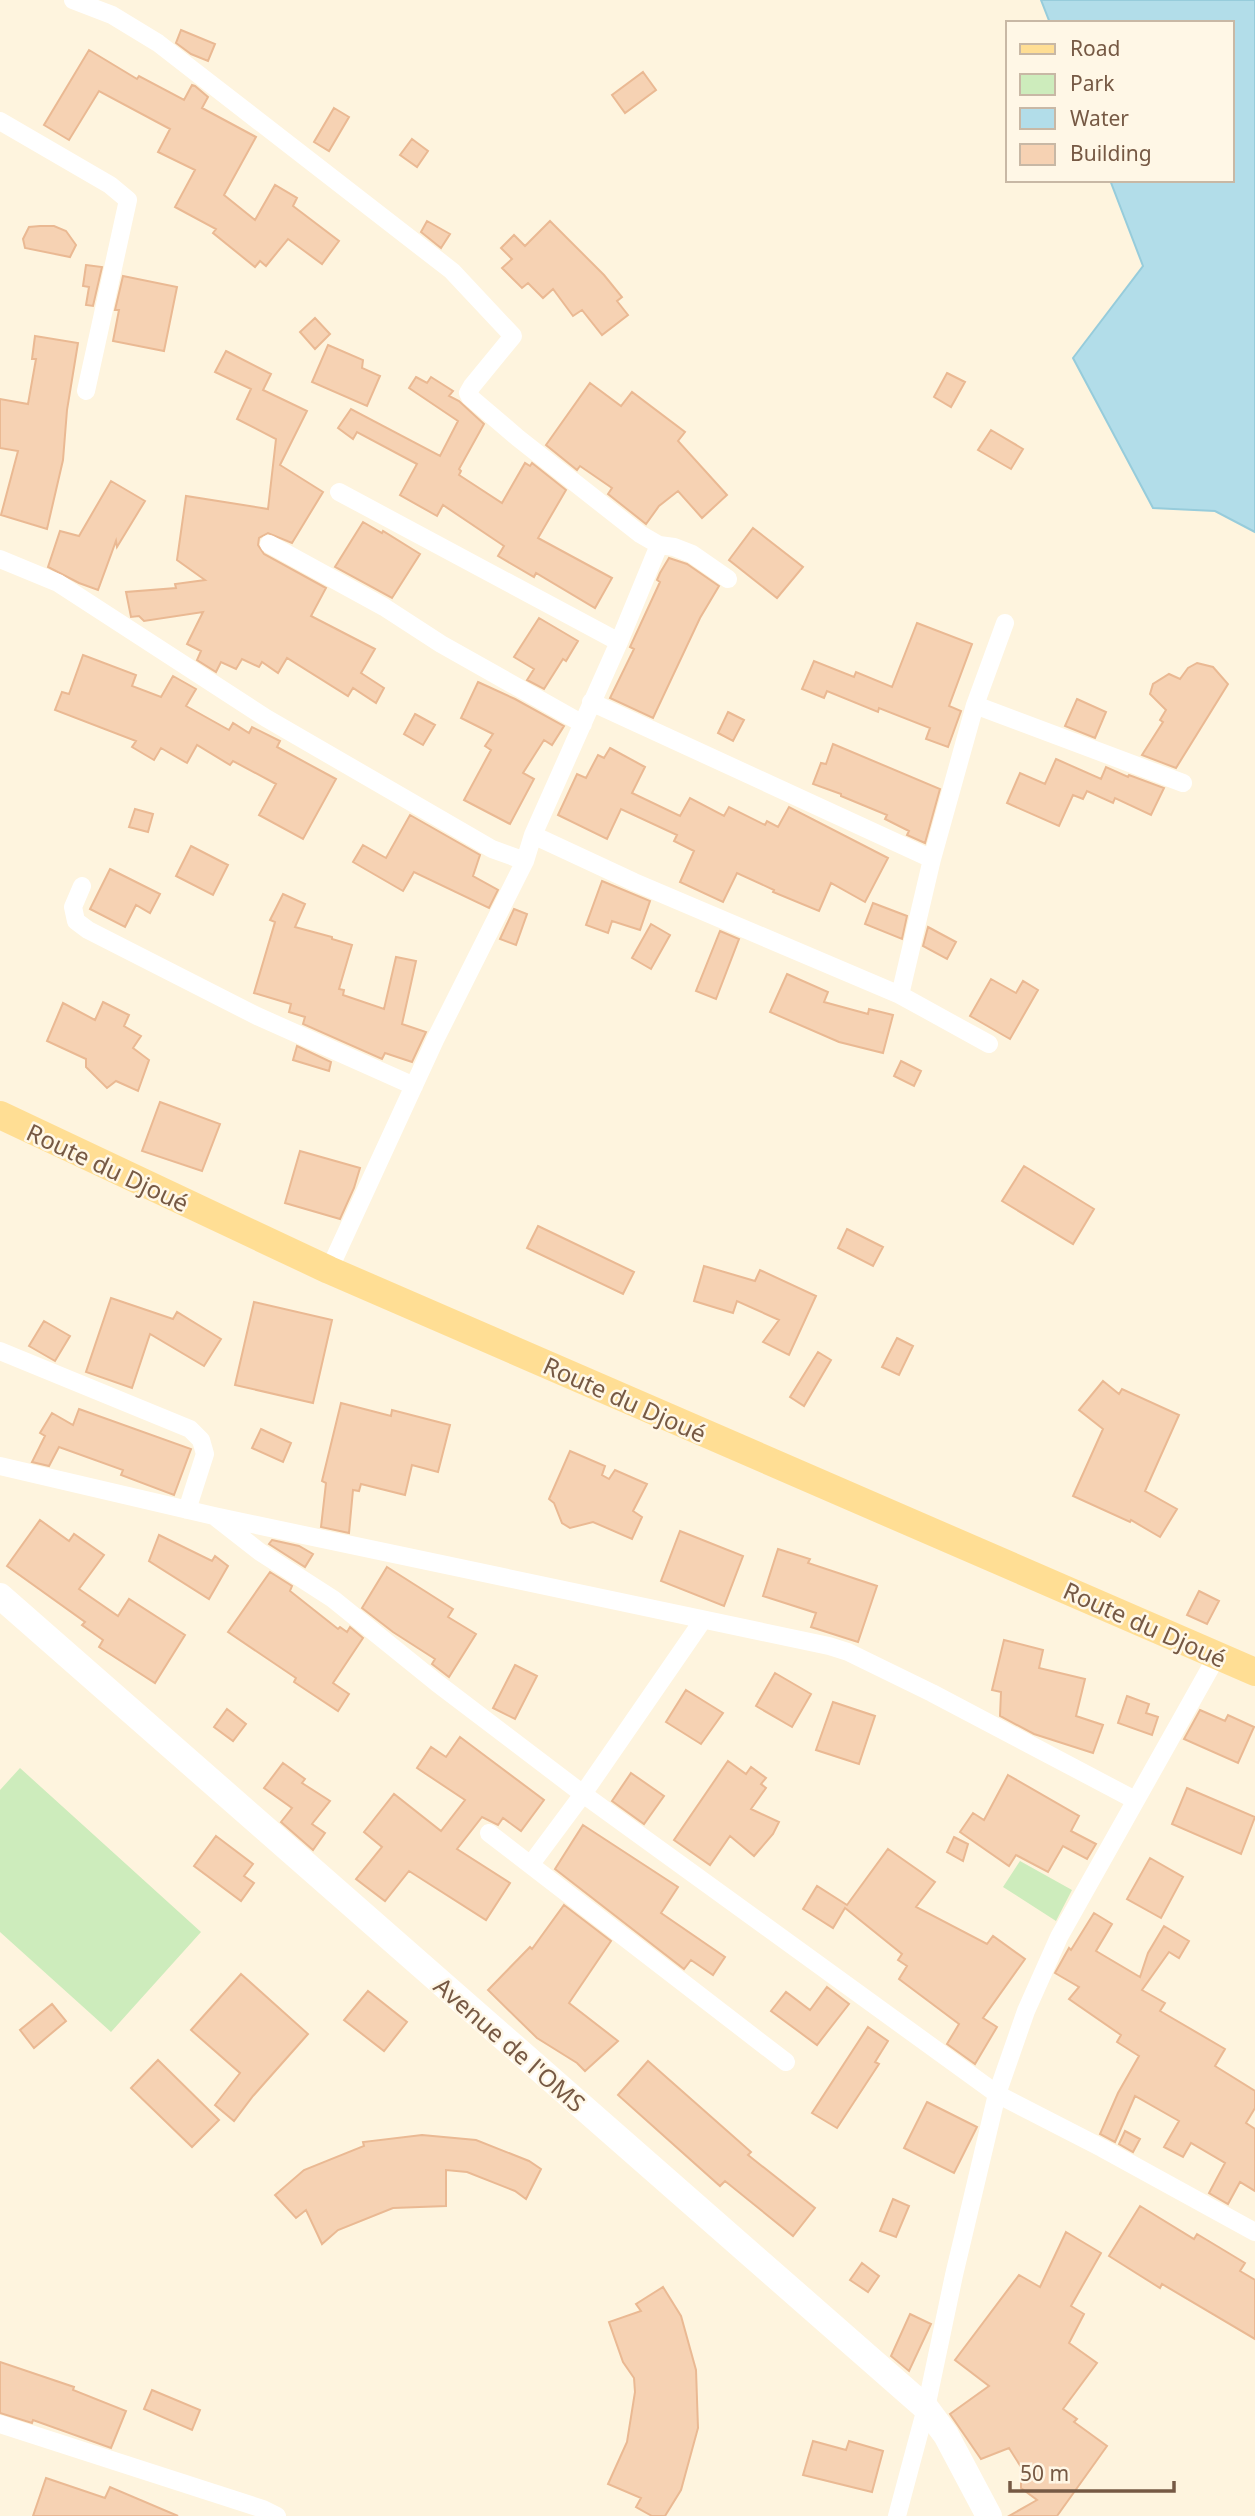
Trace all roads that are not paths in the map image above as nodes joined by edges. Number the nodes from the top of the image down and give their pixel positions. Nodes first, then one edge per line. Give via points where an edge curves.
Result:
1 (74, 0) edge
2 (0, 121) edge
3 (86, 391) dead end
4 (339, 492) dead end
5 (270, 544) dead end
6 (659, 545) junction
7 (0, 559) edge
8 (728, 579) dead end
9 (1005, 623) dead end
10 (619, 642) junction
11 (591, 702) junction
12 (975, 705) junction
13 (583, 724) junction
14 (1183, 783) dead end
15 (533, 835) junction
16 (932, 859) junction
17 (525, 861) junction
18 (82, 886) dead end
19 (900, 995) junction
20 (989, 1044) dead end
21 (414, 1086) junction
22 (0, 1115) edge
23 (330, 1270) junction
24 (0, 1352) edge
25 (0, 1466) edge
26 (187, 1510) junction
27 (214, 1516) junction
28 (0, 1596) edge
29 (704, 1620) junction
30 (1217, 1656) junction
31 (1255, 1672) edge
32 (583, 1794) junction
33 (1135, 1800) junction
34 (489, 1833) dead end
35 (531, 1864) junction
36 (786, 2062) dead end
37 (997, 2094) junction
38 (1255, 2232) edge
39 (926, 2408) junction
40 (0, 2424) edge
41 (277, 2516) edge
42 (897, 2516) edge
43 (989, 2516) edge

1 - 6 street via 112,15 158,43 452,271 513,336 472,386 470,397
2 - 3 street via 128,200
4 - 10 street
5 - 13 street
6 - 8 street via 692,554
6 - 10 street
7 - 17 street via 58,583 266,718 492,849
9 - 12 street
10 - 11 street
11 - 13 street
11 - 16 street
12 - 14 street
12 - 16 street
13 - 15 street
15 - 17 street
15 - 19 street
16 - 19 street
17 - 21 street
18 - 21 street via 73,907 76,921 88,930 257,1016
19 - 20 street
21 - 23 street
22 - 23 main road, Route du Djoué
23 - 30 main road, Route du Djoué
24 - 26 street via 190,1429 201,1440 205,1454
25 - 26 street
26 - 27 street
27 - 29 street
27 - 32 street via 333,1599
28 - 39 street, Avenue de l'OMS
29 - 32 street
29 - 33 street via 848,1652
30 - 31 main road, Route du Djoué
30 - 33 street
32 - 35 street
32 - 37 street
33 - 37 street via 1059,1937 1026,2011
34 - 35 street
35 - 36 street
37 - 38 street
37 - 39 street
39 - 42 street
39 - 43 street, Avenue de l'OMS via 946,2435
40 - 41 street

